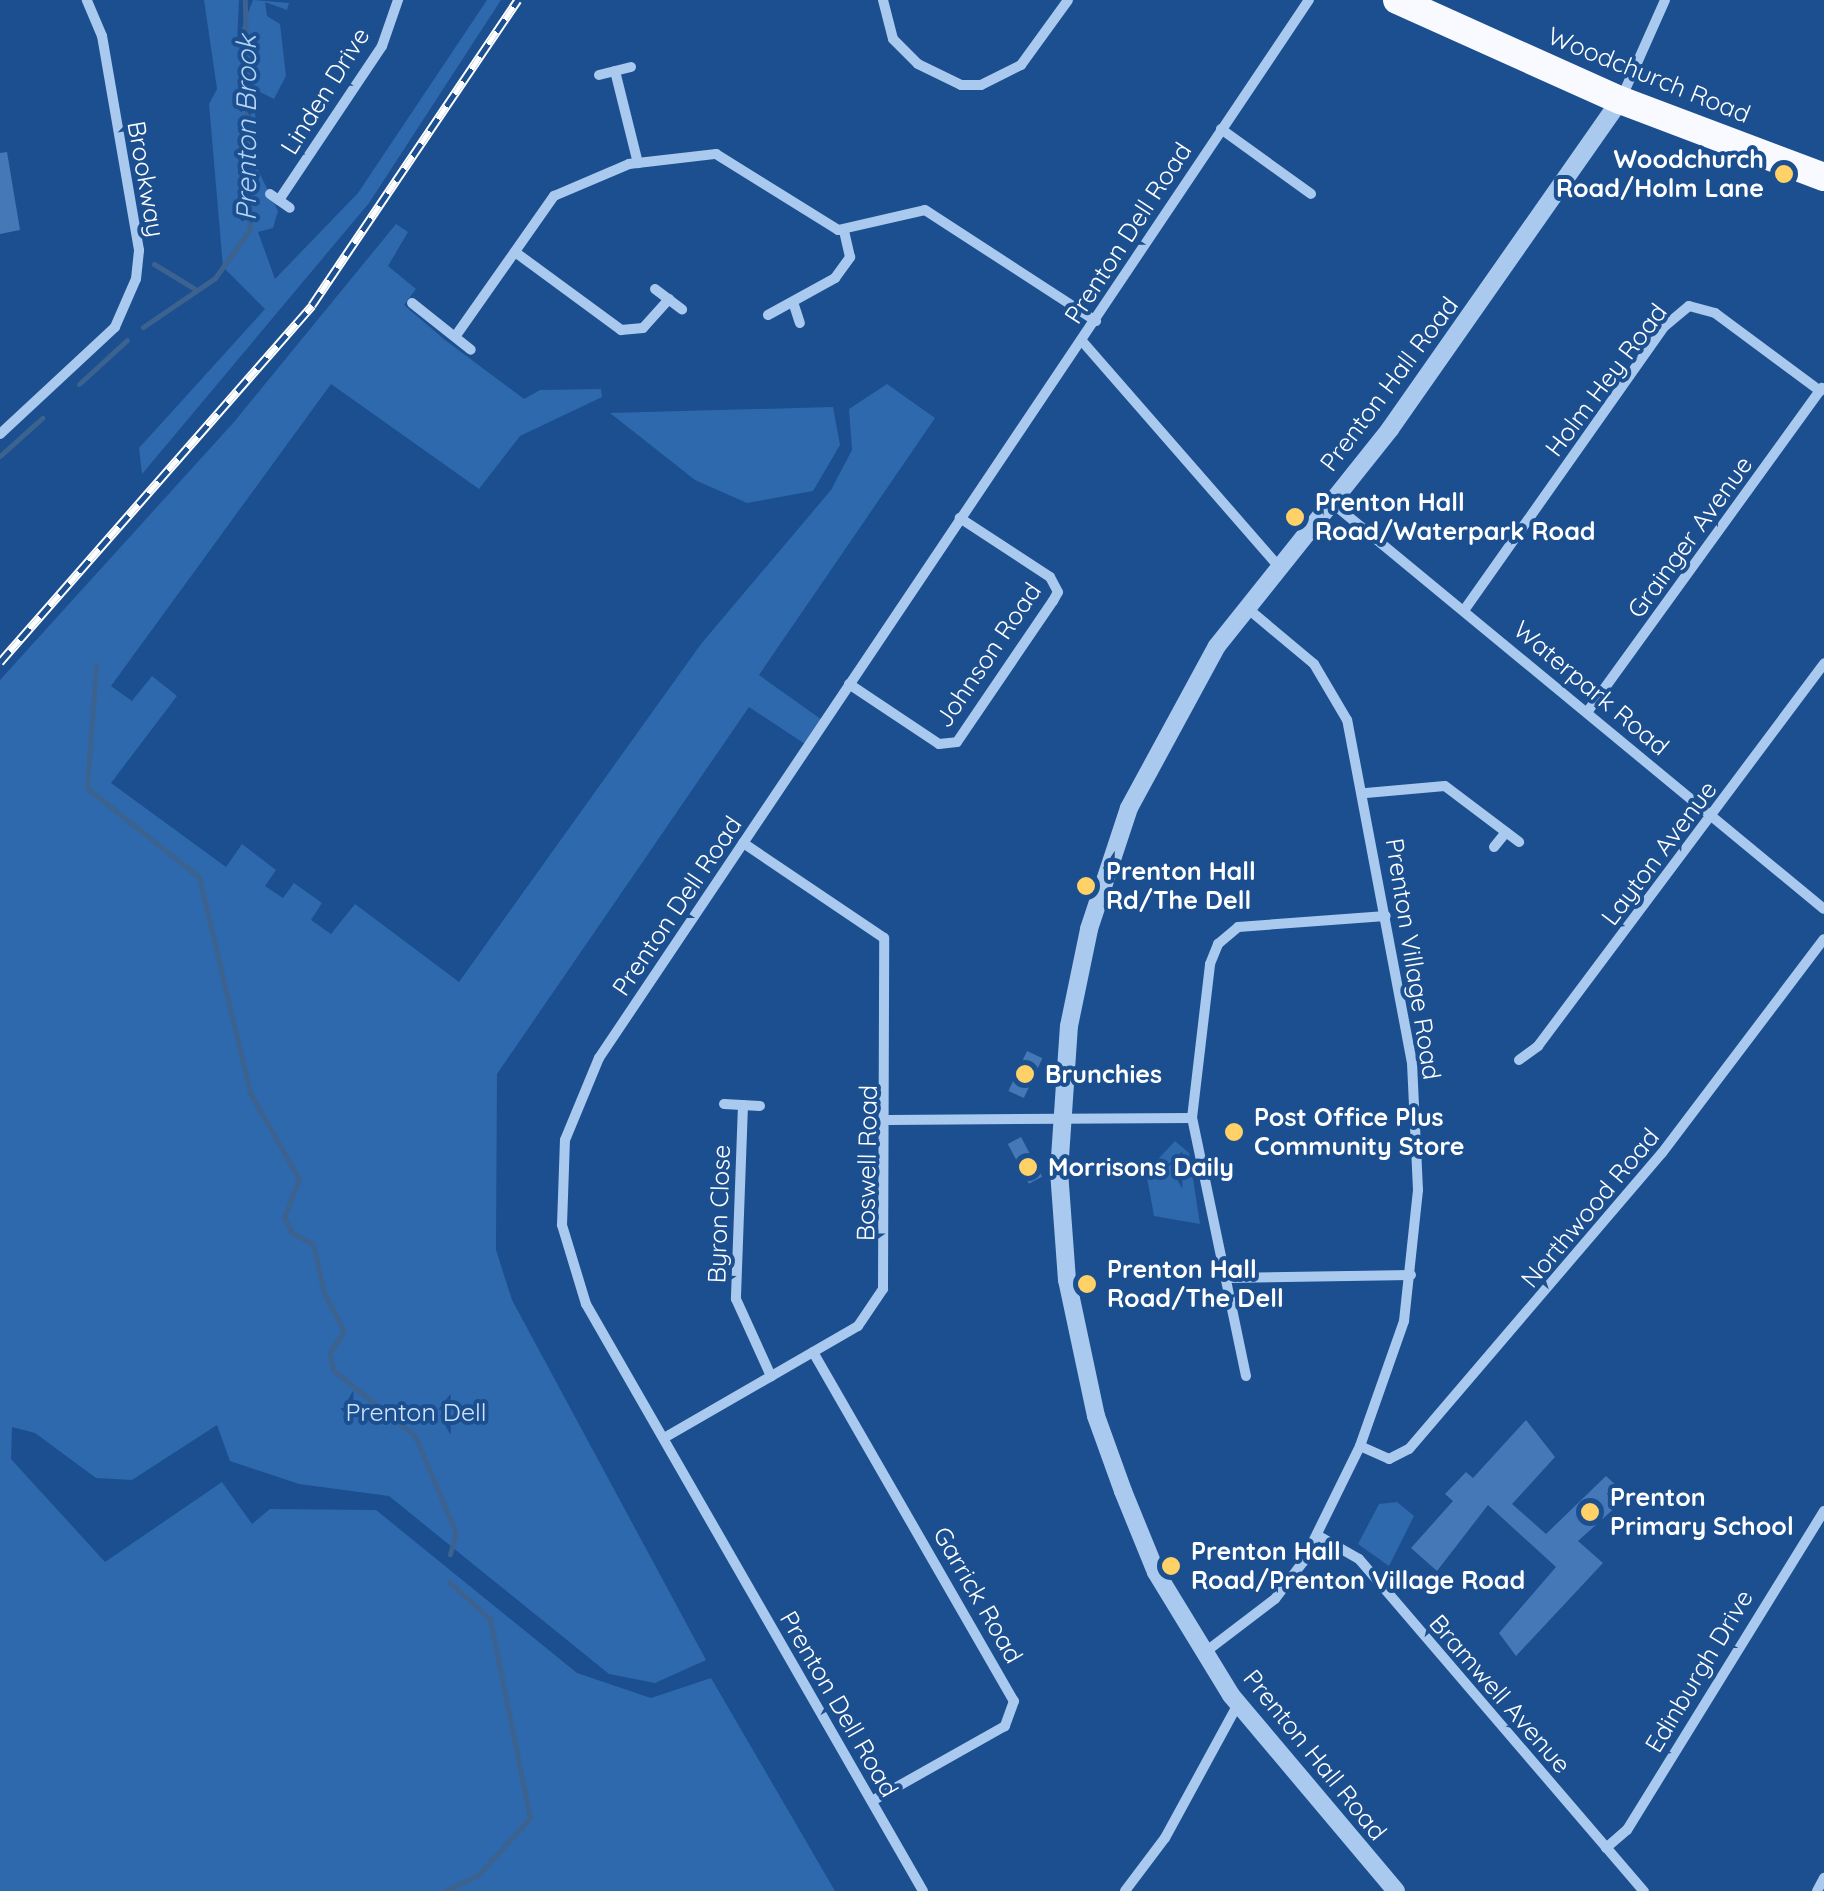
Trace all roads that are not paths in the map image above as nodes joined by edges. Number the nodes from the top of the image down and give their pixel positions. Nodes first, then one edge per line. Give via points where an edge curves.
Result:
1 (86, 0) edge
2 (398, 0) edge
3 (883, 0) edge
4 (1068, 0) edge
5 (1309, 0) edge
6 (1398, 0) edge
7 (1666, 0) edge
8 (631, 67) dead end
9 (615, 71) junction
10 (598, 74) dead end
11 (1620, 100) junction
12 (1221, 129) junction
13 (638, 162) junction
14 (1824, 177) edge
15 (1311, 194) dead end
16 (290, 208) dead end
17 (844, 230) junction
18 (515, 252) junction
19 (654, 289) dead end
20 (668, 299) junction
21 (412, 303) dead end
22 (794, 305) junction
23 (682, 309) dead end
24 (768, 315) dead end
25 (1096, 321) junction
26 (800, 323) dead end
27 (457, 334) junction
28 (1082, 341) junction
29 (471, 350) dead end
30 (1822, 389) edge
31 (0, 434) edge
32 (1330, 501) junction
33 (960, 518) junction
34 (1278, 566) junction
35 (1246, 607) junction
36 (1465, 609) junction
37 (1824, 663) edge
38 (849, 684) junction
39 (1588, 711) junction
40 (1366, 793) junction
41 (1713, 816) junction
42 (1506, 832) junction
43 (743, 842) junction
44 (1519, 842) dead end
45 (1494, 847) dead end
46 (1824, 908) edge
47 (1386, 916) junction
48 (1824, 940) edge
49 (1519, 1060) dead end
50 (724, 1104) dead end
51 (743, 1105) junction
52 (760, 1106) dead end
53 (1063, 1116) junction
54 (1192, 1118) junction
55 (889, 1120) junction
56 (1411, 1275) junction
57 (1226, 1278) junction
58 (813, 1352) junction
59 (771, 1376) junction
60 (1246, 1376) dead end
61 (664, 1438) junction
62 (1360, 1446) junction
63 (1824, 1511) edge
64 (1317, 1535) junction
65 (1203, 1653) junction
66 (1238, 1704) junction
67 (872, 1801) junction
68 (1606, 1848) junction
69 (1824, 1878) edge
70 (923, 1891) edge
71 (1125, 1891) edge
72 (1396, 1891) edge
73 (1644, 1891) edge
74 (1817, 1891) edge

1 - 31 street, Brookway via 105,56 138,250 136,279 115,327
2 - 16 street, Linden Drive via 382,46 274,197
3 - 4 street via 893,39 935,75 960,84 1000,80 1021,65
5 - 12 street, Prenton Dell Road
6 - 11 highway, Woodchurch Road
7 - 11 street
8 - 9 street
9 - 10 street
9 - 13 street
11 - 14 highway, Woodchurch Road
11 - 32 street, Prenton Hall Road via 1514,258
12 - 15 street
12 - 25 street, Prenton Dell Road
13 - 17 street via 716,154 737,161 821,224
13 - 18 street via 554,196 524,228
17 - 22 street via 850,257
17 - 25 street via 925,210
18 - 20 street via 620,330 644,328
18 - 27 street
19 - 20 street
20 - 23 street
21 - 27 street
22 - 24 street
22 - 26 street
25 - 28 street, Prenton Dell Road
27 - 29 street
28 - 33 street, Prenton Dell Road
28 - 34 street
30 - 36 street, Holm Hey Road via 1715,313 1689,306 1666,326
30 - 39 street, Grainger Avenue
32 - 34 street, Prenton Hall Road
32 - 36 street, Waterpark Road
33 - 38 street, Prenton Dell Road
33 - 38 street, Johnson Road via 1050,577 1058,592 1053,601 957,742 939,744
34 - 35 street, Prenton Hall Road
35 - 40 street, Prenton Village Road via 1314,664 1347,720
35 - 53 street, Prenton Hall Road via 1147,767 1106,870 1069,1026
36 - 39 street, Waterpark Road
37 - 41 street, Layton Avenue
38 - 43 street, Prenton Dell Road
39 - 41 street, Waterpark Road
40 - 42 street via 1446,786
40 - 47 street, Prenton Village Road
41 - 46 street, Waterpark Road
41 - 49 street, Layton Avenue via 1538,1046
42 - 44 street
42 - 45 street
43 - 55 street, Boswell Road via 884,938
43 - 61 street, Prenton Dell Road via 599,1058 565,1140 562,1225 572,1265
47 - 54 street via 1254,922 1226,936 1210,964
47 - 56 street, Prenton Village Road via 1418,1132
48 - 62 street, Northwood Road via 1638,1182 1409,1449 1388,1459
50 - 51 street
51 - 52 street
51 - 59 street, Byron Close via 736,1300
53 - 54 street
53 - 55 street
53 - 65 street, Prenton Hall Road via 1067,1280 1096,1416 1156,1572
54 - 57 street
55 - 58 street, Boswell Road via 883,1290 869,1317
56 - 57 street
56 - 62 street, Prenton Village Road via 1404,1321
57 - 60 street
58 - 59 street, Boswell Road
58 - 67 street, Garrick Road via 1014,1701 1005,1726
59 - 61 street, Boswell Road
61 - 67 street, Prenton Dell Road
62 - 64 street, Prenton Village Road
63 - 68 street, Edinburgh Drive via 1628,1830
64 - 65 street, Prenton Village Road via 1275,1599
64 - 68 street, Bramwell Avenue via 1359,1559
65 - 66 street, Prenton Hall Road
66 - 71 street via 1165,1838
66 - 72 street, Prenton Hall Road
67 - 70 street, Prenton Dell Road
68 - 73 street, Bramwell Avenue
69 - 74 street

